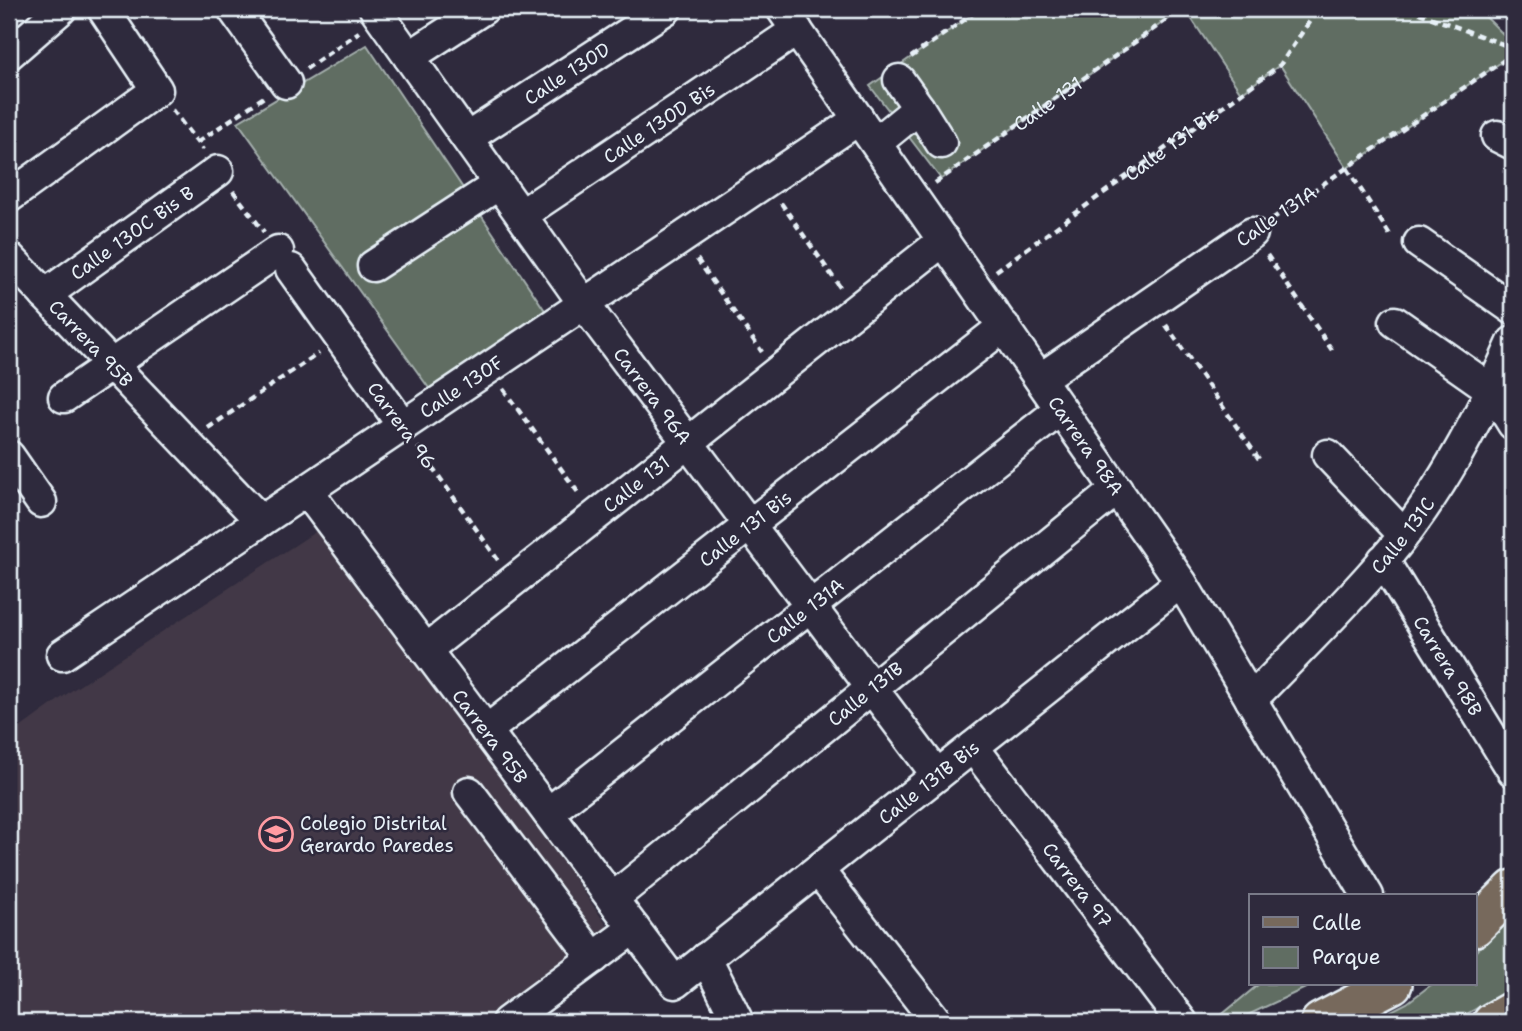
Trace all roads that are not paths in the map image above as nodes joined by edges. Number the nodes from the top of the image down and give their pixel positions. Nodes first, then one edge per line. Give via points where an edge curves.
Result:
1 (61, 9) edge
2 (103, 9) edge
3 (233, 9) edge
4 (375, 9) edge
5 (483, 9) edge
6 (666, 9) edge
7 (790, 20) edge
8 (9, 54) edge
9 (410, 57) junction
10 (899, 80) dead end
11 (286, 83) dead end
12 (919, 108) junction
13 (868, 131) junction
14 (467, 138) junction
15 (941, 143) dead end
16 (218, 171) dead end
17 (499, 184) junction
18 (9, 197) edge
19 (521, 215) junction
20 (1252, 233) road end
21 (944, 240) junction
22 (1406, 241) road end
23 (9, 257) edge
24 (373, 266) dead end
25 (45, 295) junction
26 (584, 304) junction
27 (1513, 309) edge
28 (1395, 322) dead end
29 (1003, 326) junction
30 (1513, 342) edge
31 (113, 365) junction
32 (1040, 379) junction
33 (1492, 390) junction
34 (64, 397) dead end
35 (1061, 408) junction
36 (1513, 424) edge
37 (403, 426) junction
38 (688, 443) junction
39 (1328, 455) dead end
40 (9, 456) edge
41 (1117, 489) junction
42 (307, 491) junction
43 (41, 502) dead end
44 (261, 521) junction
45 (749, 525) junction
46 (1403, 534) junction
47 (1384, 560) junction
48 (1181, 582) junction
49 (811, 606) junction
50 (426, 650) junction
51 (62, 655) dead end
52 (872, 688) junction
53 (1251, 700) junction
54 (486, 731) junction
55 (973, 747) junction
56 (1513, 771) edge
57 (937, 775) junction
58 (469, 792) dead end
59 (548, 813) junction
60 (818, 870) junction
61 (1513, 889) edge
62 (1367, 894) edge
63 (612, 899) junction
64 (1476, 926) edge
65 (634, 928) junction
66 (594, 958) junction
67 (706, 958) junction
68 (675, 983) joint
69 (1390, 986) edge
70 (1513, 1010) edge
71 (507, 1022) edge
72 (738, 1022) edge
73 (937, 1022) edge
74 (1182, 1022) edge
75 (1320, 1022) edge
76 (1492, 1022) edge

1 - 8 street
2 - 18 street via 157,90
3 - 11 street
4 - 9 street, Carrera 96A
5 - 9 street
6 - 14 street, Calle 130D
7 - 13 street, Carrera 98A
7 - 19 street, Calle 130D Bis
9 - 14 street, Carrera 96A
10 - 12 street
12 - 13 street, Calle 130F
12 - 15 street
13 - 21 street, Carrera 98A
13 - 26 street, Calle 130F via 766,182
14 - 17 street, Carrera 96A
16 - 25 street, Calle 130C Bis B
17 - 19 street, Carrera 96A
17 - 24 street
19 - 26 street, Carrera 96A
20 - 32 street, Calle 131A
21 - 29 street, Carrera 98A
21 - 38 street, Calle 131
22 - 27 street
23 - 25 street, Carrera 95B
25 - 31 street, Carrera 95B
26 - 37 street, Calle 130F
26 - 38 street, Carrera 96A
28 - 33 street
29 - 32 street, Carrera 98A
29 - 45 street, Calle 131 Bis
30 - 33 street, Calle 131C
31 - 34 street
31 - 37 street, Carrera 96 via 285,260
31 - 44 street, Carrera 95B
32 - 35 street, Carrera 98A
33 - 36 street
33 - 46 street, Calle 131C via 1451,466
35 - 41 street, Carrera 98A
35 - 49 street, Calle 131A
37 - 42 street, Calle 130F
38 - 45 street, Carrera 96A
38 - 50 street, Calle 131
39 - 46 street
40 - 43 street
41 - 48 street, Carrera 98A
41 - 52 street, Calle 131B
42 - 44 street, Calle 130F
42 - 50 street, Carrera 95B
44 - 51 street, Calle 130F
45 - 49 street, Carrera 96A
45 - 54 street, Calle 131 Bis
46 - 47 street, Calle 131C
47 - 53 street, Calle 131C
47 - 56 street, Carrera 98B
48 - 53 street, Carrera 98A
48 - 55 street, Calle 131B Bis
49 - 52 street, Carrera 96A
49 - 59 street, Calle 131A
50 - 54 street, Carrera 95B
52 - 57 street, Carrera 96A
52 - 63 street, Calle 131B
53 - 62 street, Carrera 98A
54 - 59 street, Carrera 95B
55 - 57 street, Calle 131B Bis
55 - 74 street, Carrera 97
57 - 60 street, Calle 131B Bis
58 - 66 street
59 - 63 street, Carrera 95B
60 - 67 street, Calle 131B Bis
60 - 73 street
61 - 64 main road
63 - 65 street, Carrera 95B
65 - 66 street
65 - 68 street, Carrera 95B
66 - 71 street
67 - 68 street, Calle 131B Bis
67 - 72 street
69 - 75 main road
70 - 76 main road

